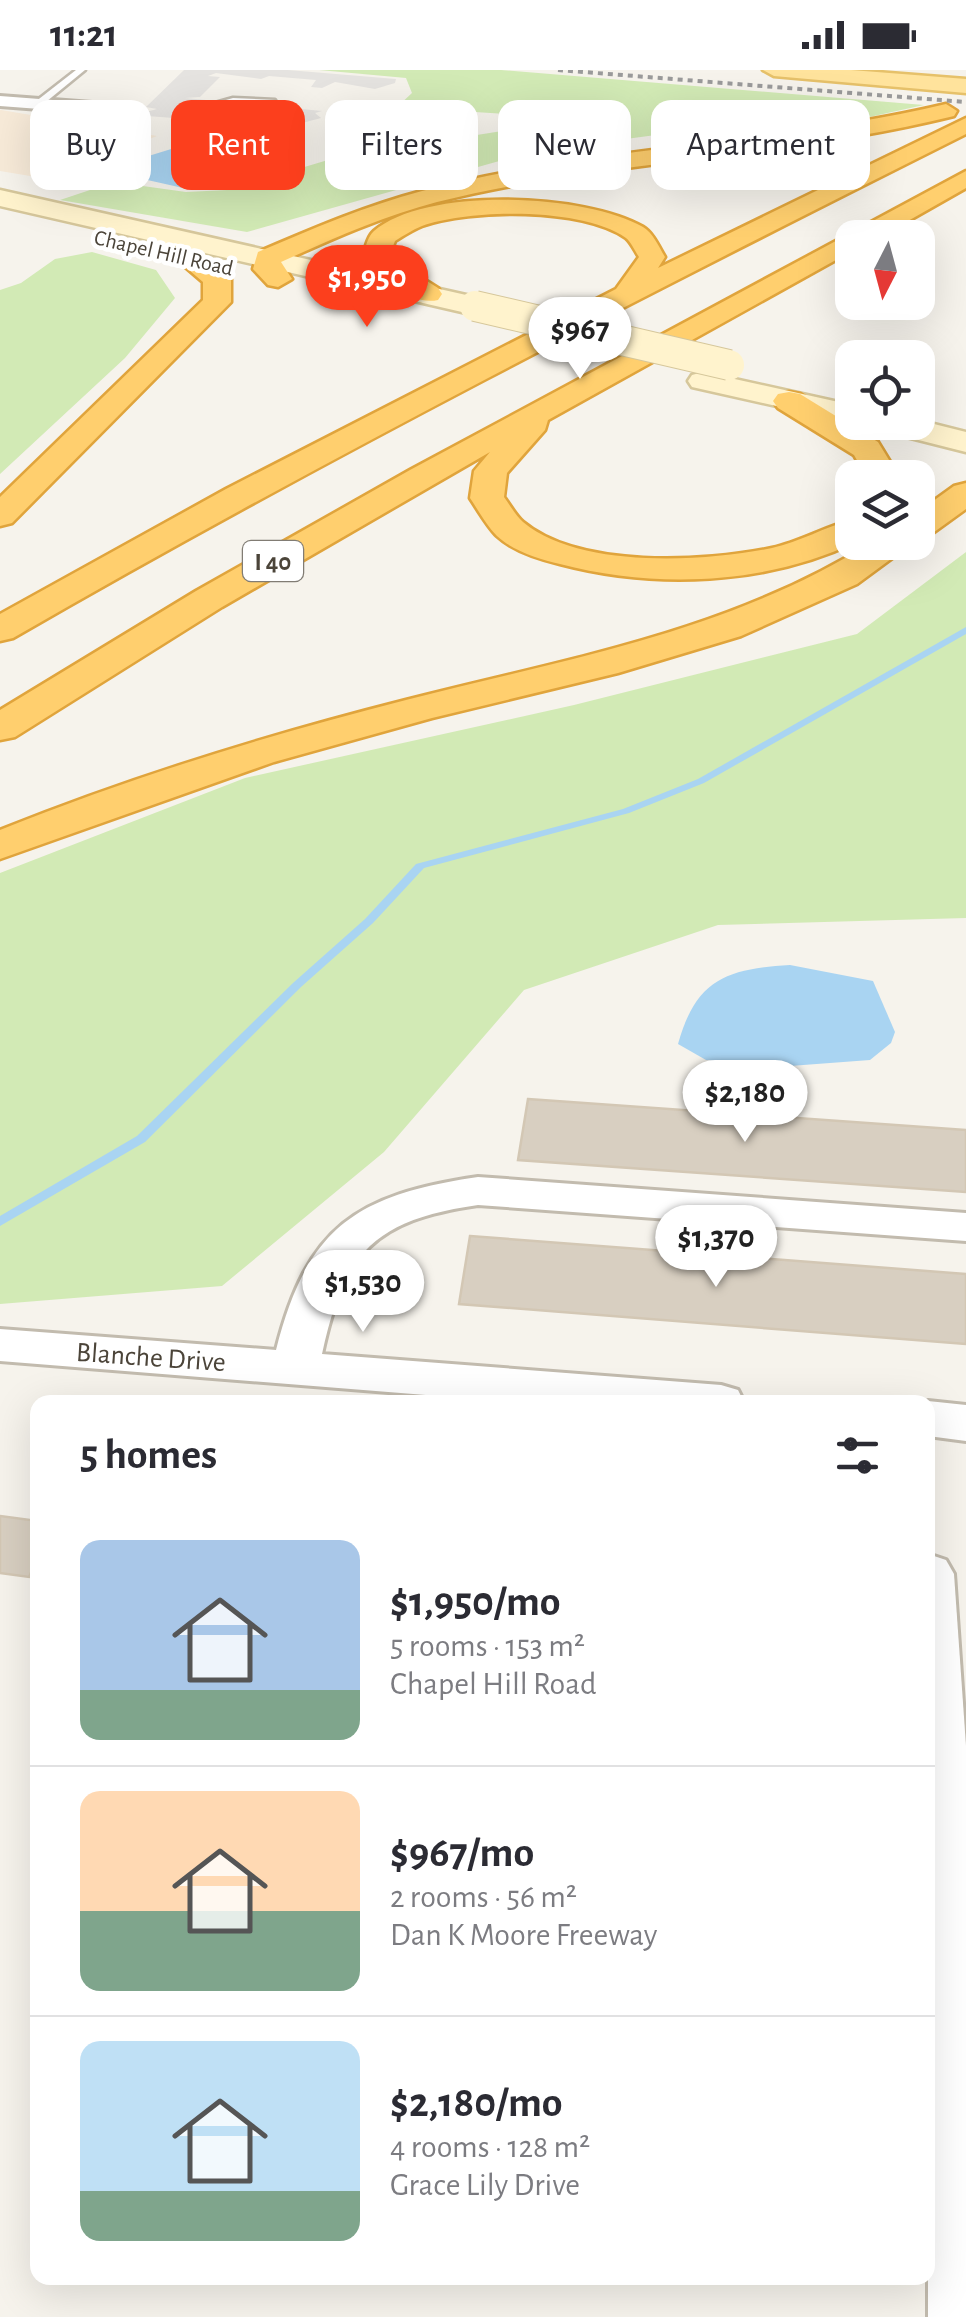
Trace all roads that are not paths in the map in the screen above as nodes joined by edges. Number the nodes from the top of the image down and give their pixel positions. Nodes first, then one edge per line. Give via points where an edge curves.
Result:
1 (81, 70) edge
2 (774, 70) edge
3 (784, 70) edge
4 (966, 86) edge
5 (43, 100) edge
6 (0, 101) edge
7 (30, 103) edge
8 (966, 106) edge
9 (966, 125) edge
10 (966, 178) edge
11 (0, 198) edge
12 (0, 214) edge
13 (890, 220) edge
14 (835, 250) edge
15 (188, 258) junction
16 (273, 268) junction
17 (628, 292) junction
18 (428, 294) junction
19 (473, 315) junction
20 (716, 373) junction
21 (835, 391) edge
22 (788, 402) junction
23 (552, 404) junction
24 (835, 411) edge
25 (935, 414) edge
26 (966, 422) edge
27 (935, 434) edge
28 (966, 442) edge
29 (873, 460) edge
30 (966, 493) edge
31 (0, 516) edge
32 (935, 516) edge
33 (835, 538) edge
34 (869, 560) edge
35 (0, 630) edge
36 (0, 728) edge
37 (0, 846) edge
38 (966, 1228) edge
39 (0, 1345) edge
40 (295, 1368) junction
41 (633, 1395) edge
42 (935, 1420) edge
43 (966, 1422) edge
44 (935, 1691) edge
45 (962, 2317) edge

1 - 5 lane
2 - 3 main road
3 - 4 main road
6 - 7 street
8 - 16 highway via 797,141 455,190 368,216
9 - 17 highway
10 - 13 highway, I 40
11 - 16 main road, Chapel Hill Road
12 - 15 main road, Chapel Hill Road
14 - 23 highway, I 40
15 - 16 main road, Chapel Hill Road
15 - 31 highway via 217,280 216,302
16 - 18 main road, Chapel Hill Road
16 - 19 main road, Chapel Hill Road
17 - 18 highway via 652,256 650,243 636,231 584,214 500,208 436,214 380,237 374,259
17 - 35 highway via 195,519
18 - 19 main road, Chapel Hill Road
19 - 20 main road, Chapel Hill Road
20 - 21 main road, Chapel Hill Road
20 - 22 main road, Chapel Hill Road
22 - 24 main road, Chapel Hill Road
22 - 29 highway via 866,448
23 - 33 highway via 498,460 486,489 498,517 534,543 603,563 690,570 790,556
23 - 36 highway, I 40 via 122,649
25 - 26 main road
27 - 28 main road
30 - 32 highway
34 - 37 highway via 829,585 728,626 253,756
38 - 40 street via 496,1192 442,1194 377,1218 342,1246 313,1298
39 - 40 street, Blanche Drive
40 - 41 street, Blanche Drive
42 - 43 street
44 - 45 street via 959,2092

